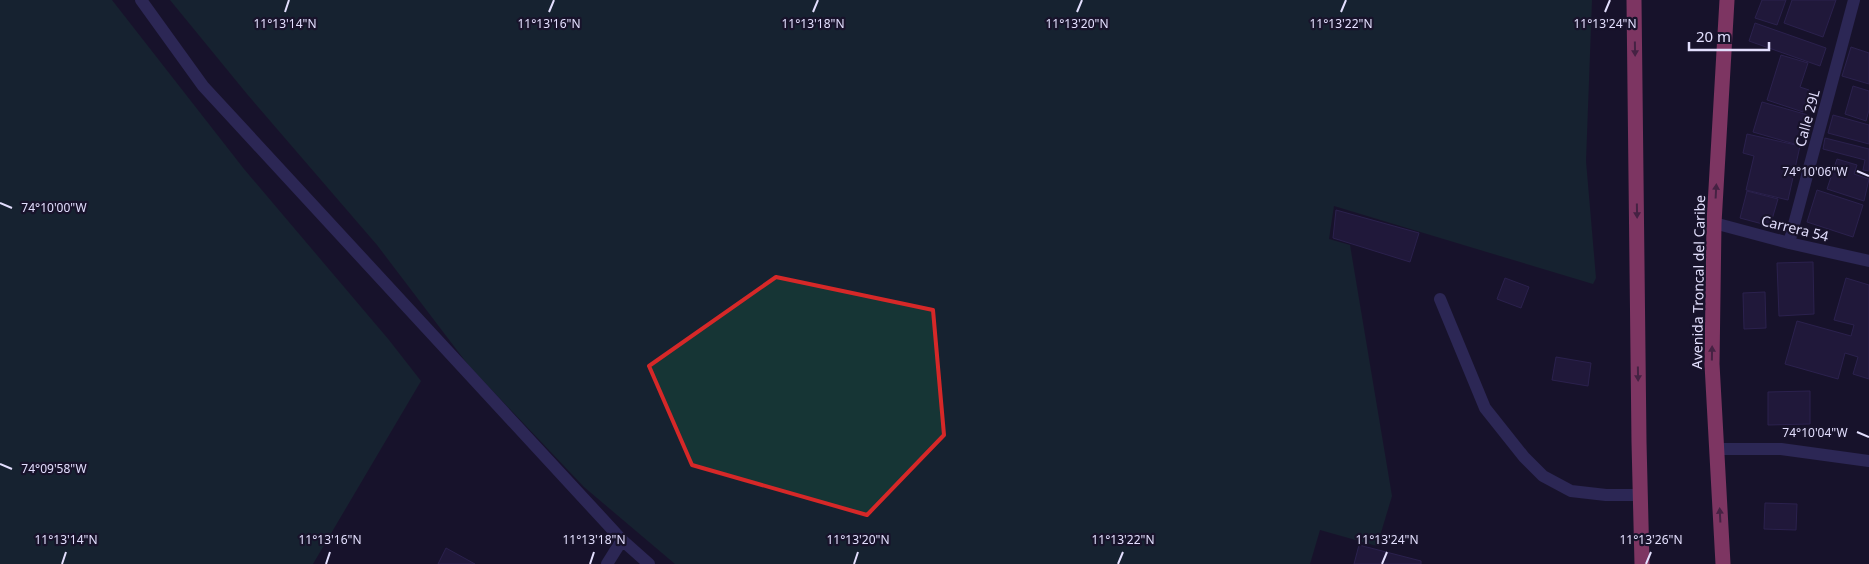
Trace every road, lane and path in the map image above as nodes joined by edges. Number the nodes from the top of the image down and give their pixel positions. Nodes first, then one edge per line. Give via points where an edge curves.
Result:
1 (141, 0) edge
2 (1634, 0) edge
3 (1727, 0) edge
4 (1854, 0) edge
5 (1714, 223) junction
6 (1789, 243) junction
7 (1869, 262) edge
8 (1440, 299) dead end
9 (1717, 449) junction
10 (1869, 461) edge
11 (1641, 495) junction
12 (622, 540) junction
13 (607, 564) edge
14 (649, 564) edge
15 (1642, 564) edge
16 (1723, 564) edge

1 - 12 street via 203,86
2 -> 11 highway
5 -> 3 highway, Avenida Troncal del Caribe
4 - 6 street, Calle 29L
5 - 6 street, Carrera 54
9 -> 5 highway, Avenida Troncal del Caribe via 1712,364
6 - 7 street, Carrera 54
8 - 11 street via 1485,408 1536,470 1571,491
9 - 10 street via 1781,449
16 -> 9 highway, Avenida Troncal del Caribe
11 - 15 highway
12 - 13 street
12 - 14 street

